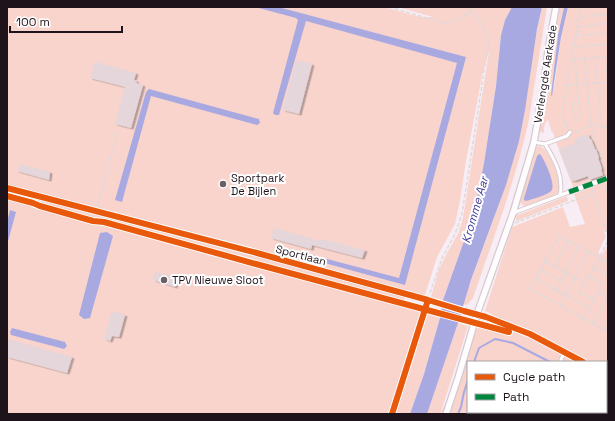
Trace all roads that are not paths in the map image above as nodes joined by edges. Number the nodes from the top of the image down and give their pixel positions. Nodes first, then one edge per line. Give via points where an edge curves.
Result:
1 (556, 7) edge
2 (570, 132) road end
3 (534, 142) junction
4 (545, 144) junction
5 (606, 178) edge
6 (7, 188) edge
7 (569, 192) joint
8 (560, 195) junction
9 (513, 213) junction
10 (477, 314) junction
11 (564, 353) junction
12 (560, 361) edge
13 (581, 361) edge
14 (446, 414) edge

1 - 3 street, Verlengde Aarkade
2 - 4 lane via 567,136
3 - 4 lane
3 - 9 street, Verlengde Aarkade
4 - 8 lane via 558,171 562,187
5 - 7 street
6 - 10 street, Sportlaan
7 - 8 lane
8 - 9 lane
9 - 10 street, Verlengde Aarkade
10 - 11 street, Sportlaan via 530,334
10 - 14 street, Verlengde Aarkade
11 - 12 lane
11 - 13 street, Sportlaan

